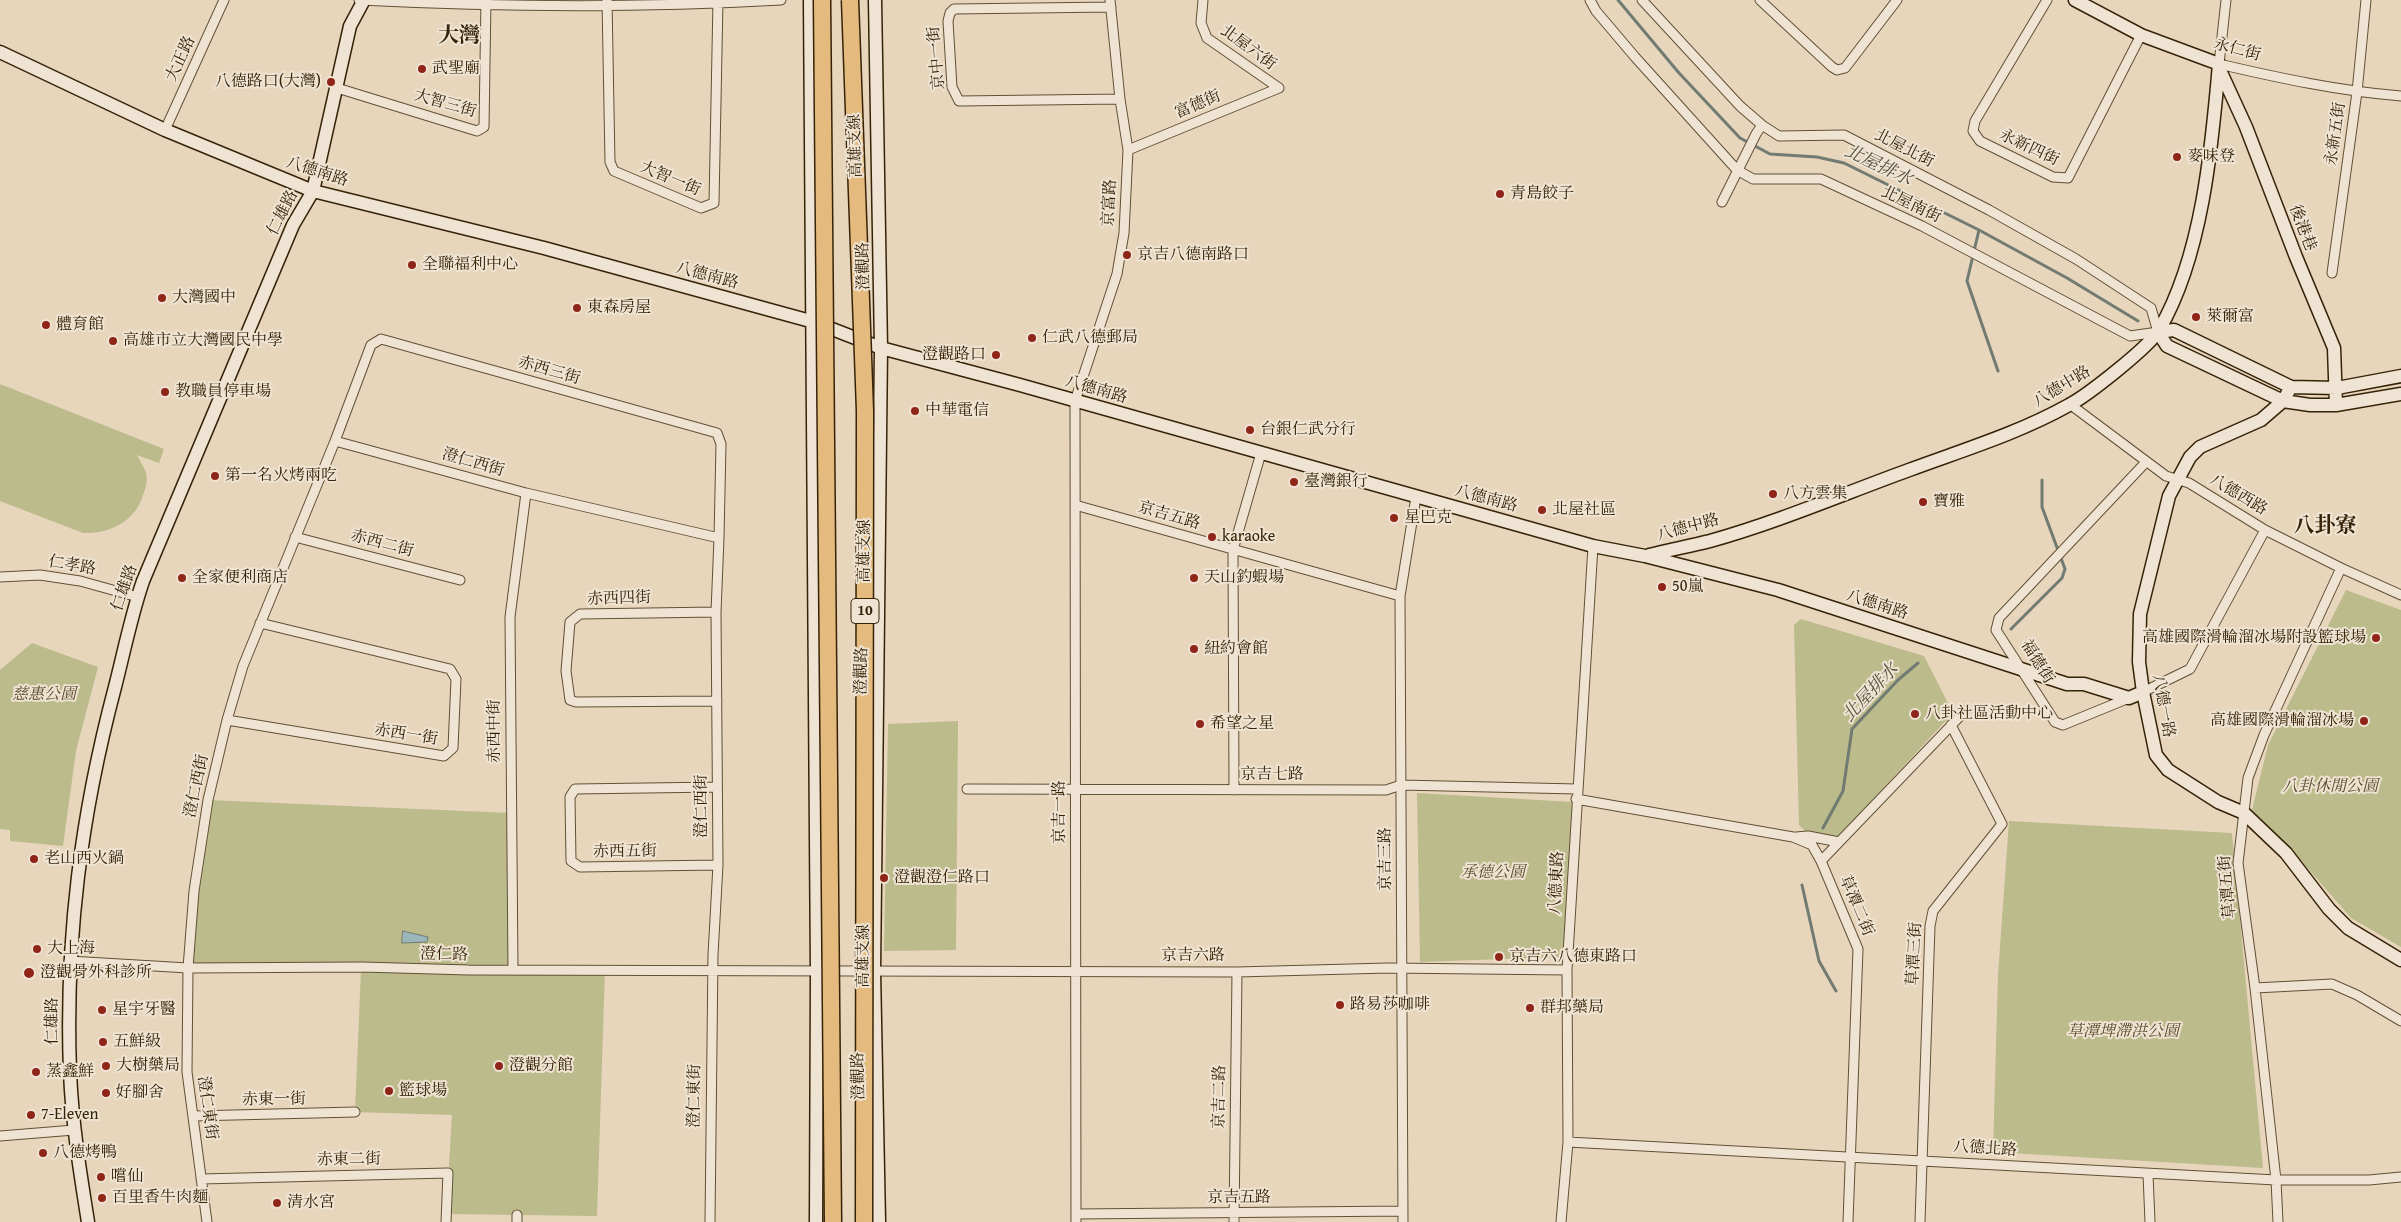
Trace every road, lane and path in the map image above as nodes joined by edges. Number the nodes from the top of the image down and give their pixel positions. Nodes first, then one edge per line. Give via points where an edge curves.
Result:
1 (224, 0) edge
2 (357, 0) edge
3 (364, 0) edge
4 (781, 0) edge
5 (810, 0) edge
6 (822, 0) edge
7 (850, 0) edge
8 (875, 0) edge
9 (1203, 0) edge
10 (1590, 0) edge
11 (1642, 0) edge
12 (1760, 0) edge
13 (1897, 0) edge
14 (2047, 0) edge
15 (2075, 0) edge
16 (2226, 0) edge
17 (2366, 0) edge
18 (486, 2) edge
19 (607, 2) edge
20 (718, 2) edge
21 (1110, 4) edge
22 (2141, 35) junction
23 (0, 52) edge
24 (2219, 66) junction
25 (337, 88) junction
26 (1279, 88) joint
27 (2357, 92) junction
28 (2401, 96) edge
29 (1120, 99) junction
30 (1762, 125) junction
31 (165, 130) junction
32 (1128, 150) junction
33 (1737, 170) junction
34 (313, 191) junction
35 (1722, 202) dead end
36 (2332, 272) dead end
37 (814, 322) junction
38 (2158, 332) junction
39 (881, 348) junction
40 (2401, 376) edge
41 (2291, 387) junction
42 (2337, 388) junction
43 (2401, 394) edge
44 (1075, 401) junction
45 (2283, 401) junction
46 (2070, 405) junction
47 (2336, 405) junction
48 (335, 441) junction
49 (1261, 453) junction
50 (2146, 462) junction
51 (2177, 481) junction
52 (526, 494) junction
53 (1416, 497) junction
54 (1075, 505) junction
55 (2266, 530) junction
56 (295, 537) junction
57 (720, 538) junction
58 (1593, 546) junction
59 (1233, 550) junction
60 (1646, 556) junction
61 (2341, 568) junction
62 (0, 577) edge
63 (460, 580) dead end
64 (2401, 595) edge
65 (1400, 596) junction
66 (138, 597) junction
67 (716, 612) junction
68 (260, 623) junction
69 (2023, 671) junction
70 (2143, 692) junction
71 (2129, 698) junction
72 (717, 701) junction
73 (1965, 711) dead end
74 (227, 720) junction
75 (1951, 725) junction
76 (1400, 785) junction
77 (717, 786) junction
78 (967, 789) dead end
79 (1075, 789) junction
80 (1234, 790) junction
81 (1576, 794) junction
82 (2244, 812) junction
83 (1794, 837) junction
84 (1839, 842) junction
85 (1821, 860) junction
86 (718, 865) junction
87 (2401, 960) edge
88 (69, 961) junction
89 (188, 968) junction
90 (1402, 968) junction
91 (513, 970) junction
92 (1075, 970) junction
93 (1567, 970) junction
94 (713, 971) junction
95 (874, 971) junction
96 (818, 972) junction
97 (1237, 972) junction
98 (2255, 988) junction
99 (2401, 1021) edge
100 (355, 1112) dead end
101 (193, 1116) junction
102 (74, 1130) junction
103 (0, 1136) edge
104 (1568, 1142) junction
105 (1850, 1156) junction
106 (1922, 1160) junction
107 (2148, 1174) junction
108 (2401, 1176) edge
109 (202, 1179) junction
110 (2276, 1180) junction
111 (1403, 1211) junction
112 (1076, 1218) edge
113 (1234, 1218) edge
114 (88, 1222) edge
115 (208, 1222) edge
116 (446, 1222) edge
117 (710, 1222) edge
118 (816, 1222) edge
119 (833, 1222) edge
120 (864, 1222) edge
121 (879, 1222) edge
122 (1403, 1222) edge
123 (1561, 1222) edge
124 (1848, 1222) edge
125 (1920, 1222) edge
126 (2150, 1222) edge
127 (2278, 1222) edge

1 - 31 street, 大正路
2 - 3 street
3 - 18 street
3 - 25 street, 仁雄路 via 350,26
4 - 20 street
5 - 37 street
6 - 119 highway, 高雄支線 / 10, bridge
7 - 120 highway, 高雄支線 / 10, bridge via 866,411
8 - 39 street, 澄觀路
9 - 26 street, 北屋六街 via 1201,23 1208,38
10 - 33 street, 北屋南街 via 1596,12
11 - 30 street, 北屋北街 via 1740,106
12 - 13 street via 1837,70 1845,68
14 - 22 street, 永新四街 via 1974,121 1973,131 1980,141 2053,177 2068,178
15 - 22 street, 永仁街
16 - 24 street, 八德中路
17 - 27 street, 永新五街
18 - 19 street
18 - 25 street, 大智三街 via 484,127 477,130
19 - 20 street
19 - 20 street, 大智一街 via 610,162 614,171 701,208 714,203
21 - 29 street, 京富路
21 - 29 street, 京中一街 via 954,9 948,21 952,87 959,101
22 - 24 street, 永仁街
23 - 31 street, 八德南路
24 - 27 street, 永仁街
24 - 38 street, 八德中路 via 2206,177 2196,230 2174,297
24 - 42 street, 後港巷 via 2334,348
25 - 34 street, 仁雄路
26 - 32 street, 富德街
27 - 28 street, 永仁街
27 - 36 street, 永新五街
29 - 32 street, 京富路
30 - 33 street
30 - 38 street, 北屋北街 via 1778,136 1844,135 2076,259 2151,308
31 - 34 street, 八德南路
32 - 44 street, 京富路 via 1124,233 1117,274
33 - 35 street
33 - 38 street, 北屋南街 via 1753,179 1821,179 1946,238 2130,336
34 - 37 street, 八德南路 via 544,248
34 - 66 street, 仁雄路 via 293,225
37 - 39 street, 八德南路
37 - 96 street
38 - 41 street via 2174,330
38 - 45 street via 2167,346
38 - 46 street, 八德中路 via 2103,382
39 - 44 street, 八德南路
39 - 95 street, 澄觀路
40 - 42 street
41 - 42 street
41 - 45 street, 八德一路
42 - 47 street, 後港巷
43 - 47 street
44 - 49 street, 八德南路
44 - 54 street, 京吉一路
45 - 47 street
45 - 51 street, 八德一路 via 2261,420 2200,447 2190,457
46 - 50 street, 八德西路
46 - 60 street, 八德中路 via 2025,427 1785,516 1710,541
48 - 52 street, 澄仁西街
48 - 56 street, 澄仁西街
48 - 57 street, 赤西三街 via 371,345 381,339 717,433 721,444
49 - 53 street, 八德南路
49 - 59 street
50 - 51 street, 八德西路
50 - 69 street, 福德街 via 1999,618 1996,630
51 - 55 street, 八德西路 via 2189,483
51 - 70 street, 八德一路 via 2169,496 2140,614 2139,662
52 - 57 street, 澄仁西街
52 - 91 street, 赤西中街 via 510,617
53 - 58 street, 八德南路
53 - 65 street, 京吉三路
54 - 59 street, 京吉五路
54 - 79 street, 京吉一路
55 - 61 street, 八德西路
55 - 70 street, 福德街 via 2190,669
56 - 63 street, 赤西二街
56 - 68 street, 澄仁西街
57 - 67 street, 澄仁西街
58 - 60 street, 八德南路
58 - 81 street, 八德東路
59 - 65 street, 京吉五路
59 - 80 street
60 - 69 street, 八德南路 via 1778,590
61 - 64 street, 八德西路
61 - 82 street, 草潭五街 via 2264,735 2248,778
62 - 66 street, 仁孝路 via 40,575 80,581
65 - 76 street, 京吉三路
66 - 88 street, 仁雄路 via 102,734 85,819
67 - 72 street, 澄仁西街
67 - 72 street, 赤西四街 via 580,614 570,622 566,671 570,700 576,702
68 - 74 street, 澄仁西街
68 - 74 street, 赤西一街 via 450,669 456,679 453,748 444,756
69 - 71 street, 八德南路
69 - 71 street, 福德街 via 2058,724
70 - 71 street, 福德街
70 - 82 street, 八德一路 via 2156,755 2168,770 2218,802
72 - 77 street, 澄仁西街
73 - 75 street
74 - 89 street, 澄仁西街 via 208,800 194,891
75 - 84 street
75 - 106 street, 草潭三街 via 2002,824 1933,911
76 - 80 street, 京吉七路 via 1386,790
76 - 81 street, 京吉七路
76 - 90 street, 京吉三路
77 - 86 street, 澄仁西街
77 - 86 street, 赤西五街 via 576,790 570,797 571,861 580,867
78 - 79 street, 京吉七路
79 - 80 street, 京吉七路
79 - 92 street, 京吉一路
81 - 83 street, 草潭二街
81 - 93 street, 八德東路
82 - 87 street, 八德一路 via 2286,853 2329,910 2348,928
82 - 98 street, 草潭五街 via 2238,863
83 - 84 street via 1808,836
83 - 85 street, 草潭二街 via 1812,845
84 - 85 street
85 - 105 street, 草潭二街 via 1858,949
86 - 94 street, 澄仁西街
88 - 89 street, 澄仁路
88 - 102 street, 仁雄路
89 - 91 street, 澄仁路 via 362,966
89 - 101 street, 澄仁東街 via 187,1072
90 - 93 street, 京吉六路
90 - 97 street, 京吉六路
90 - 111 street, 京吉三路
91 - 94 street, 澄仁路
92 - 95 street, 京吉六路
92 - 97 street, 京吉六路
92 - 112 street, 京吉一路
93 - 104 street, 八德東路
94 - 96 street, 澄仁路
94 - 117 street, 澄仁東街
95 - 96 street, 京吉六路
95 - 121 street, 澄觀路
96 - 118 street
97 - 113 street, 京吉二路
98 - 99 street via 2332,984
98 - 110 street, 草潭五街
100 - 101 street, 赤東一街
101 - 109 street, 澄仁東街
102 - 103 street
102 - 114 street, 仁雄路
104 - 105 street, 八德北路
104 - 123 street, 八德東路
105 - 106 street, 八德北路
105 - 124 street, 草潭二街
106 - 107 street, 八德北路
106 - 125 street, 草潭三街
107 - 110 street, 八德北路
107 - 126 street
108 - 110 street, 八德北路 via 2370,1180
109 - 115 street, 澄仁東街
109 - 116 street, 赤東二街 via 448,1173
110 - 127 street, 草潭五街
111 - 113 street, 京吉五路
111 - 122 street, 京吉三路
112 - 113 street, 京吉五路

